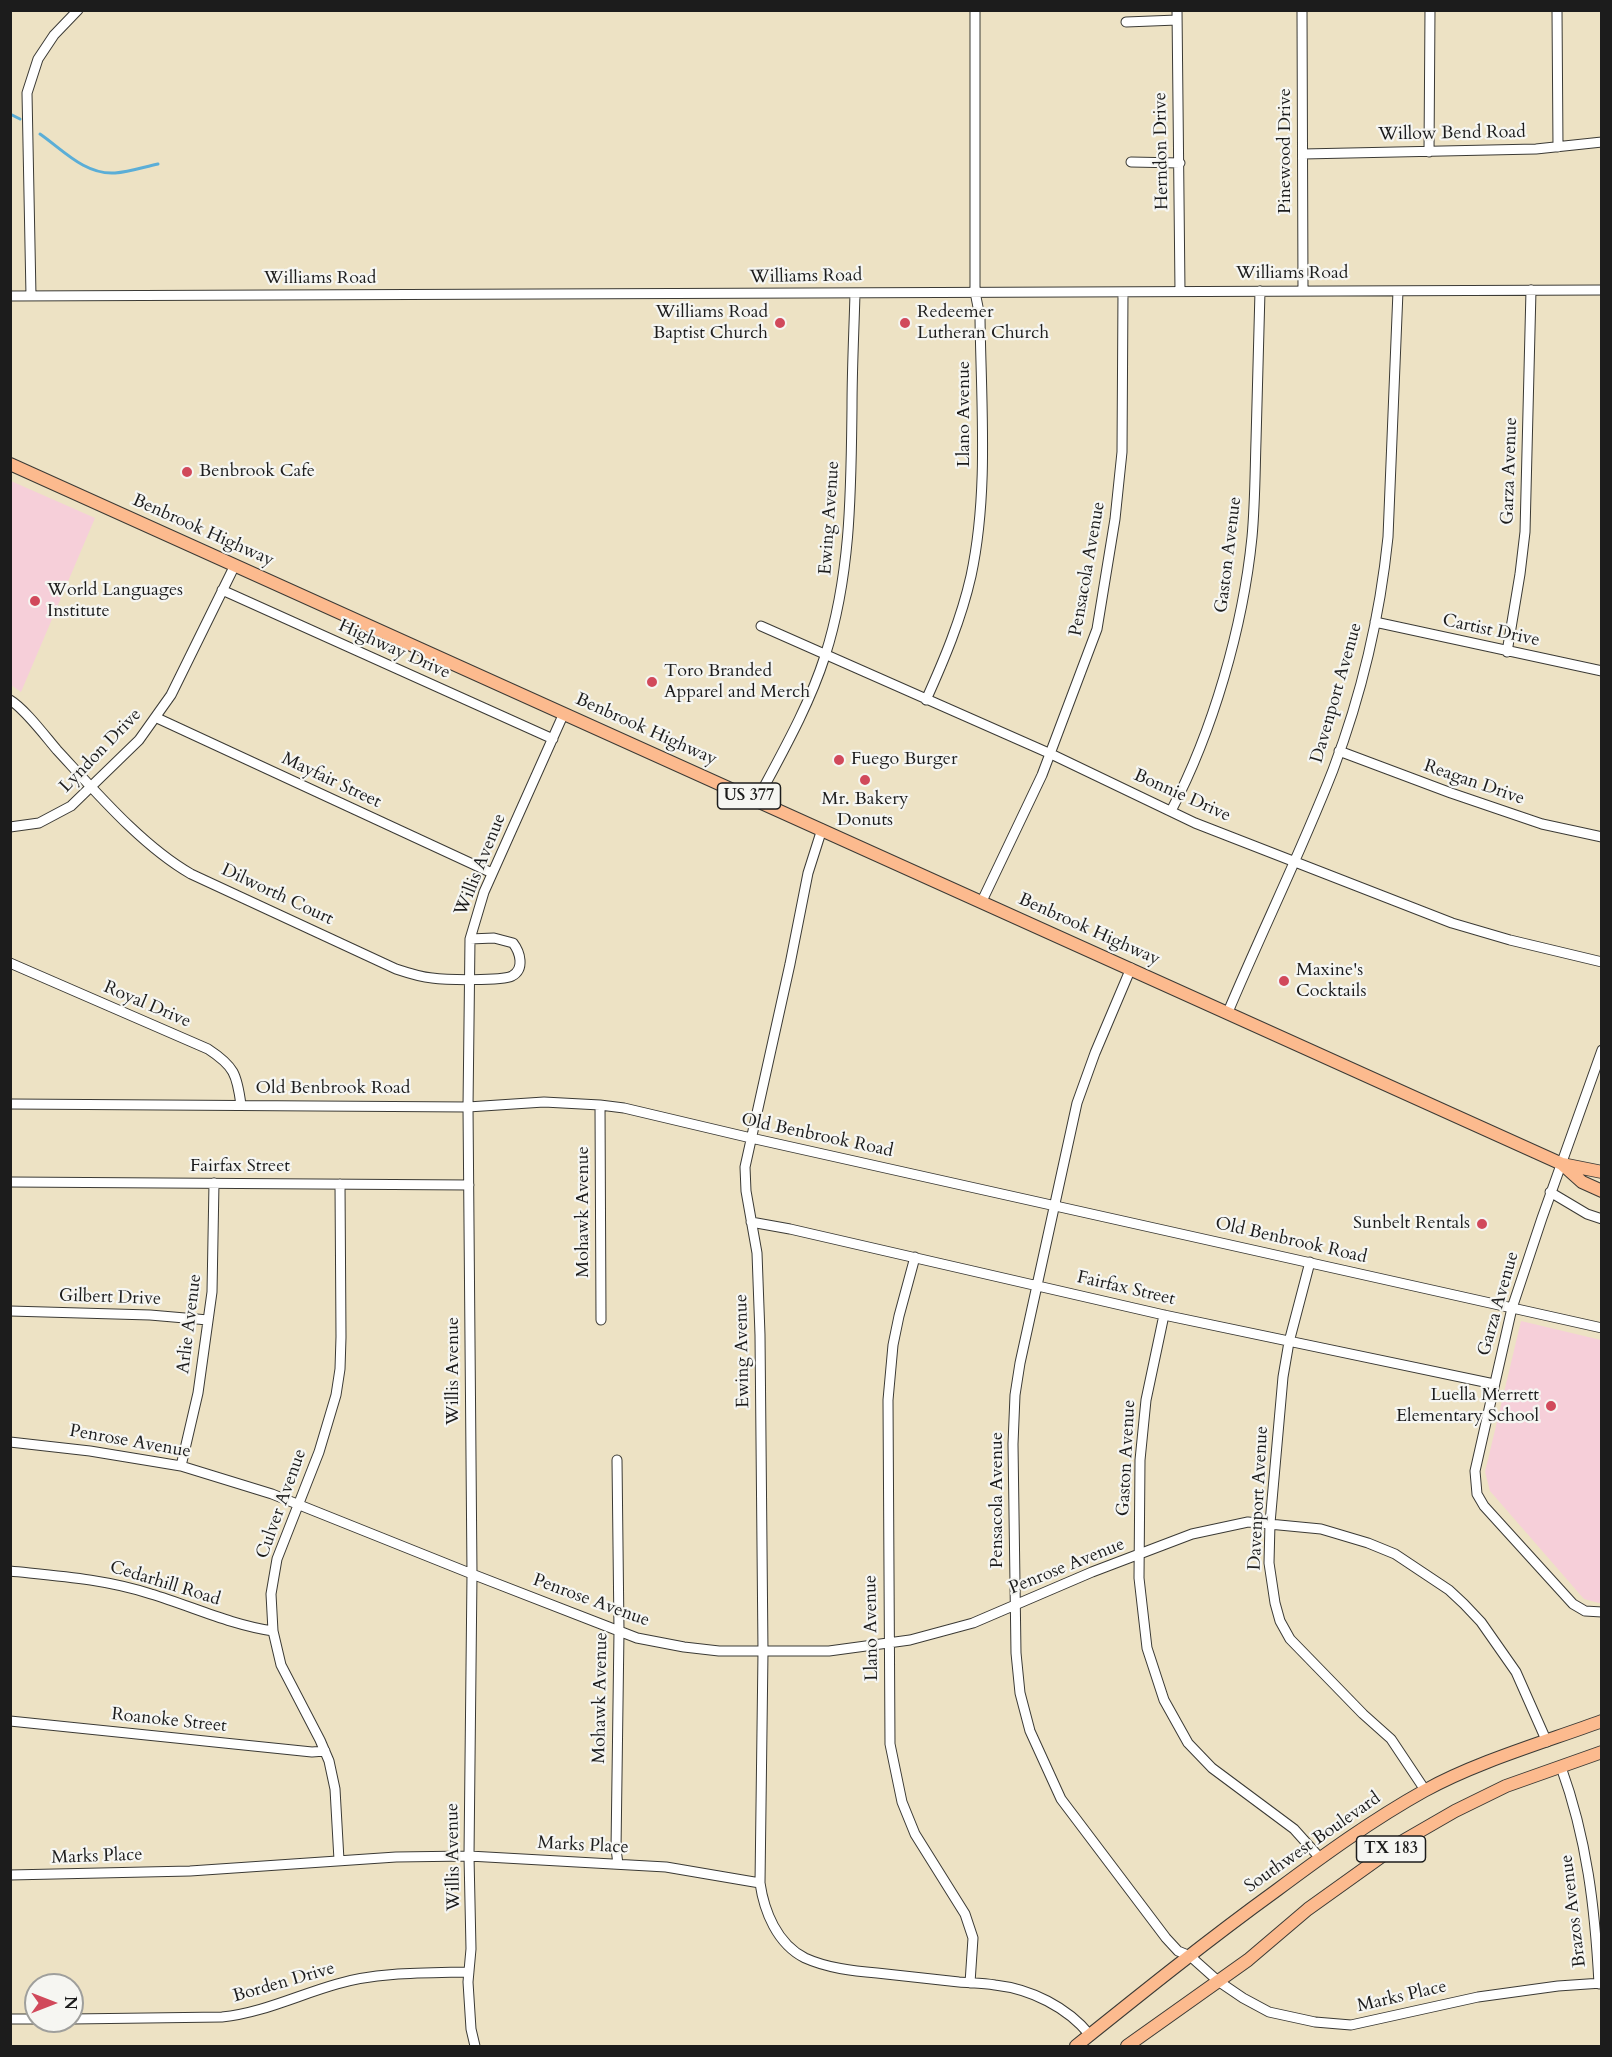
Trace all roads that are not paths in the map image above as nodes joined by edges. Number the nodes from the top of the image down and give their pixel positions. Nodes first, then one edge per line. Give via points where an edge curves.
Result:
1 (78, 10) edge
2 (975, 10) edge
3 (1302, 10) edge
4 (1430, 10) edge
5 (1557, 10) edge
6 (1177, 15) edge
7 (1125, 22) dead end
8 (1602, 142) edge
9 (1558, 147) junction
10 (1429, 152) junction
11 (1303, 154) junction
12 (1131, 162) dead end
13 (1180, 163) junction
14 (1531, 290) junction
15 (1602, 290) edge
16 (1180, 291) junction
17 (1260, 291) junction
18 (1303, 291) junction
19 (1398, 291) junction
20 (975, 292) junction
21 (1122, 292) junction
22 (855, 293) junction
23 (10, 296) edge
24 (31, 296) junction
25 (10, 464) edge
26 (235, 565) junction
27 (222, 590) junction
28 (1375, 622) junction
29 (761, 626) dead end
30 (1507, 652) junction
31 (825, 655) junction
32 (1602, 671) edge
33 (10, 700) edge
34 (926, 700) junction
35 (564, 713) junction
36 (157, 718) junction
37 (553, 739) junction
38 (1339, 751) junction
39 (1051, 754) junction
40 (90, 787) junction
41 (757, 800) junction
42 (1171, 811) junction
43 (10, 827) edge
44 (822, 829) junction
45 (1602, 837) edge
46 (1294, 862) junction
47 (492, 873) junction
48 (981, 901) junction
49 (470, 939) junction
50 (1602, 962) edge
51 (10, 963) edge
52 (1131, 968) junction
53 (469, 979) junction
54 (1228, 1012) junction
55 (1602, 1050) edge
56 (10, 1104) edge
57 (241, 1105) junction
58 (600, 1105) junction
59 (468, 1107) junction
60 (751, 1138) junction
61 (1562, 1164) junction
62 (1602, 1172) edge
63 (10, 1182) edge
64 (214, 1183) junction
65 (340, 1184) junction
66 (469, 1185) junction
67 (1602, 1191) edge
68 (1551, 1192) junction
69 (1054, 1205) junction
70 (1602, 1220) edge
71 (751, 1222) junction
72 (915, 1257) junction
73 (1310, 1262) junction
74 (1036, 1285) junction
75 (1512, 1308) junction
76 (10, 1311) edge
77 (1164, 1315) junction
78 (208, 1320) junction
79 (601, 1320) dead end
80 (1602, 1328) edge
81 (1289, 1342) junction
82 (1494, 1384) junction
83 (10, 1442) edge
84 (618, 1460) dead end
85 (181, 1466) junction
86 (298, 1503) junction
87 (1270, 1523) junction
88 (1139, 1555) junction
89 (10, 1571) edge
90 (472, 1574) junction
91 (1016, 1605) junction
92 (1602, 1612) edge
93 (619, 1630) junction
94 (273, 1631) junction
95 (889, 1644) junction
96 (763, 1652) junction
97 (10, 1721) edge
98 (1602, 1721) edge
99 (1547, 1742) junction
100 (325, 1751) junction
101 (1602, 1752) edge
102 (1561, 1767) junction
103 (1425, 1790) junction
104 (469, 1856) junction
105 (1320, 1858) junction
106 (339, 1860) junction
107 (618, 1864) junction
108 (10, 1875) edge
109 (760, 1883) junction
110 (1190, 1956) junction
111 (469, 1972) junction
112 (1218, 1981) junction
113 (970, 1983) junction
114 (1600, 1984) edge
115 (84, 2019) edge
116 (1090, 2035) junction
117 (475, 2046) edge
118 (1076, 2046) edge
119 (1127, 2046) edge

1 - 24 street via 38,59 27,93
2 - 20 street, Llano Avenue
3 - 11 street, Pinewood Drive
4 - 10 street
5 - 9 street
6 - 7 street
6 - 13 street, Herndon Drive
8 - 9 street, Willow Bend Road
9 - 10 street, Willow Bend Road
10 - 11 street, Willow Bend Road
11 - 18 street, Pinewood Drive
12 - 13 street
13 - 16 street, Herndon Drive
14 - 15 street, Williams Road
14 - 19 street, Williams Road
14 - 30 street, Garza Avenue via 1525,532
16 - 17 street, Williams Road
16 - 21 street, Williams Road
17 - 18 street, Williams Road
17 - 42 street, Gaston Avenue via 1252,537 1245,588 1206,730 1189,777
18 - 19 street, Williams Road
19 - 28 street, Davenport Avenue via 1388,537
20 - 21 street, Williams Road
20 - 22 street, Williams Road
20 - 34 street, Llano Avenue via 980,317 982,482 977,530 971,574 957,626
21 - 39 street, Pensacola Avenue via 1122,452 1109,562 1097,629
22 - 24 street, Williams Road
22 - 31 street, Ewing Avenue via 847,556
23 - 24 street, Williams Road
25 - 26 main road, Benbrook Highway / US 377
26 - 27 street, Lyndon Drive
26 - 35 main road, Benbrook Highway / US 377
27 - 36 street, Lyndon Drive
27 - 37 street, Highway Drive
28 - 30 street, Cartist Drive
28 - 38 street, Davenport Avenue
29 - 31 street, Bonnie Drive
30 - 32 street, Cartist Drive
31 - 34 street, Bonnie Drive
31 - 41 street, Ewing Avenue via 799,721
33 - 40 street, Dilworth Court
34 - 39 street, Bonnie Drive
35 - 37 street, Willis Avenue
35 - 41 main road, Benbrook Highway / US 377
36 - 40 street, Lyndon Drive via 140,740
36 - 47 street, Mayfair Street
37 - 47 street, Willis Avenue
38 - 45 street, Reagan Drive via 1542,824
38 - 46 street, Davenport Avenue
39 - 42 street, Bonnie Drive
39 - 48 street, Pensacola Avenue
40 - 43 street, Lyndon Drive via 55,815 39,823
40 - 53 street, Dilworth Court via 170,862 191,874 396,969 434,978
41 - 44 main road, Benbrook Highway / US 377
42 - 46 street, Bonnie Drive
44 - 48 main road, Benbrook Highway / US 377
44 - 60 street, Ewing Avenue via 808,873
46 - 50 street, Bonnie Drive via 1452,923
46 - 54 street, Davenport Avenue
47 - 49 street, Willis Avenue
48 - 52 main road, Benbrook Highway / US 377
49 - 53 street, Willis Avenue
49 - 53 street, Dilworth Court via 494,938 513,943 520,963 513,976
51 - 57 street, Royal Drive via 208,1049 233,1071
52 - 54 main road, Benbrook Highway / US 377
52 - 69 street, Pensacola Avenue via 1085,1078
53 - 59 street, Willis Avenue
54 - 61 main road, Benbrook Highway / US 377
55 - 61 street, Garza Avenue
56 - 57 street, Old Benbrook Road
57 - 59 street, Old Benbrook Road
58 - 59 street, Old Benbrook Road via 544,1102
58 - 60 street, Old Benbrook Road
58 - 79 street, Mohawk Avenue
59 - 66 street, Willis Avenue
60 - 69 street, Old Benbrook Road
60 - 71 street, Ewing Avenue via 745,1167
61 - 62 main road, Benbrook Highway / US 377
61 - 67 main road, Benbrook Highway / US 377 via 1582,1182
61 - 68 street, Garza Avenue
63 - 64 street, Fairfax Street
64 - 65 street, Fairfax Street
64 - 78 street, Arlie Avenue via 214,1266
65 - 66 street, Fairfax Street
65 - 86 street, Culver Avenue via 340,1369 319,1452
66 - 90 street, Willis Avenue
68 - 70 street
68 - 75 street, Garza Avenue
69 - 73 street, Old Benbrook Road
69 - 74 street, Pensacola Avenue
71 - 72 street, Fairfax Street
71 - 96 street, Ewing Avenue via 757,1252 760,1335
72 - 74 street, Fairfax Street
72 - 95 street, Llano Avenue via 897,1326 888,1400
73 - 75 street, Old Benbrook Road
73 - 81 street, Davenport Avenue
74 - 77 street, Fairfax Street
74 - 91 street, Pensacola Avenue via 1015,1395
75 - 80 street, Old Benbrook Road
75 - 82 street, Garza Avenue
76 - 78 street, Gilbert Drive
77 - 81 street, Fairfax Street
77 - 88 street, Gaston Avenue via 1146,1400
78 - 85 street, Arlie Avenue via 198,1393
81 - 82 street, Fairfax Street
81 - 87 street, Davenport Avenue
82 - 92 street, Garza Avenue via 1476,1471 1477,1494 1573,1604 1585,1611
83 - 85 street, Penrose Avenue
84 - 93 street, Mohawk Avenue
85 - 86 street, Penrose Avenue
86 - 90 street, Penrose Avenue
86 - 94 street, Culver Avenue via 273,1575
87 - 88 street, Penrose Avenue via 1248,1522 1211,1529
87 - 99 street via 1321,1529 1368,1543 1395,1554 1449,1590 1481,1622 1516,1672
87 - 103 street, Davenport Avenue via 1272,1587 1280,1621 1290,1639 1391,1739
88 - 91 street, Penrose Avenue
88 - 105 street, Gaston Avenue via 1147,1648 1175,1722 1188,1743 1212,1768 1280,1817
89 - 94 street, Cedarhill Road via 111,1583
90 - 93 street, Penrose Avenue
90 - 104 street, Willis Avenue
91 - 95 street, Penrose Avenue via 950,1631
91 - 110 street, Pensacola Avenue via 1020,1693 1030,1731 1061,1799 1166,1938 1178,1951
93 - 96 street, Penrose Avenue via 637,1638 684,1647
93 - 107 street, Mohawk Avenue
94 - 100 street, Culver Avenue via 281,1665
95 - 96 street, Penrose Avenue
95 - 113 street, Llano Avenue via 890,1744 902,1802 915,1834 965,1914 973,1938
96 - 109 street, Ewing Avenue
97 - 100 street, Roanoke Street
98 - 99 main road, Southwest Boulevard / TX 183
99 - 103 main road, Southwest Boulevard / TX 183
100 - 106 street, Culver Avenue via 335,1789
101 - 102 main road, TX 183
102 - 112 main road, TX 183 via 1506,1786 1413,1836 1308,1909
102 - 114 street, Brazos Avenue via 1586,1857
103 - 105 main road, Southwest Boulevard / TX 183
104 - 106 street, Marks Place
104 - 107 street, Marks Place
104 - 111 street, Willis Avenue
105 - 110 main road, Southwest Boulevard / TX 183
106 - 108 street, Marks Place via 190,1871
107 - 109 street, Marks Place via 666,1867
109 - 113 street via 769,1918 792,1949 805,1958 854,1971
110 - 112 street, Pensacola Avenue
110 - 116 main road, Southwest Boulevard / TX 183
111 - 115 street, Borden Drive via 420,1973 338,1983 244,2015
111 - 117 street, Willis Avenue
112 - 114 street, Marks Place via 1269,2012 1351,2025 1478,1997
112 - 119 main road, TX 183
113 - 116 street via 1025,1991 1059,2007
116 - 118 main road, Southwest Boulevard / TX 183

